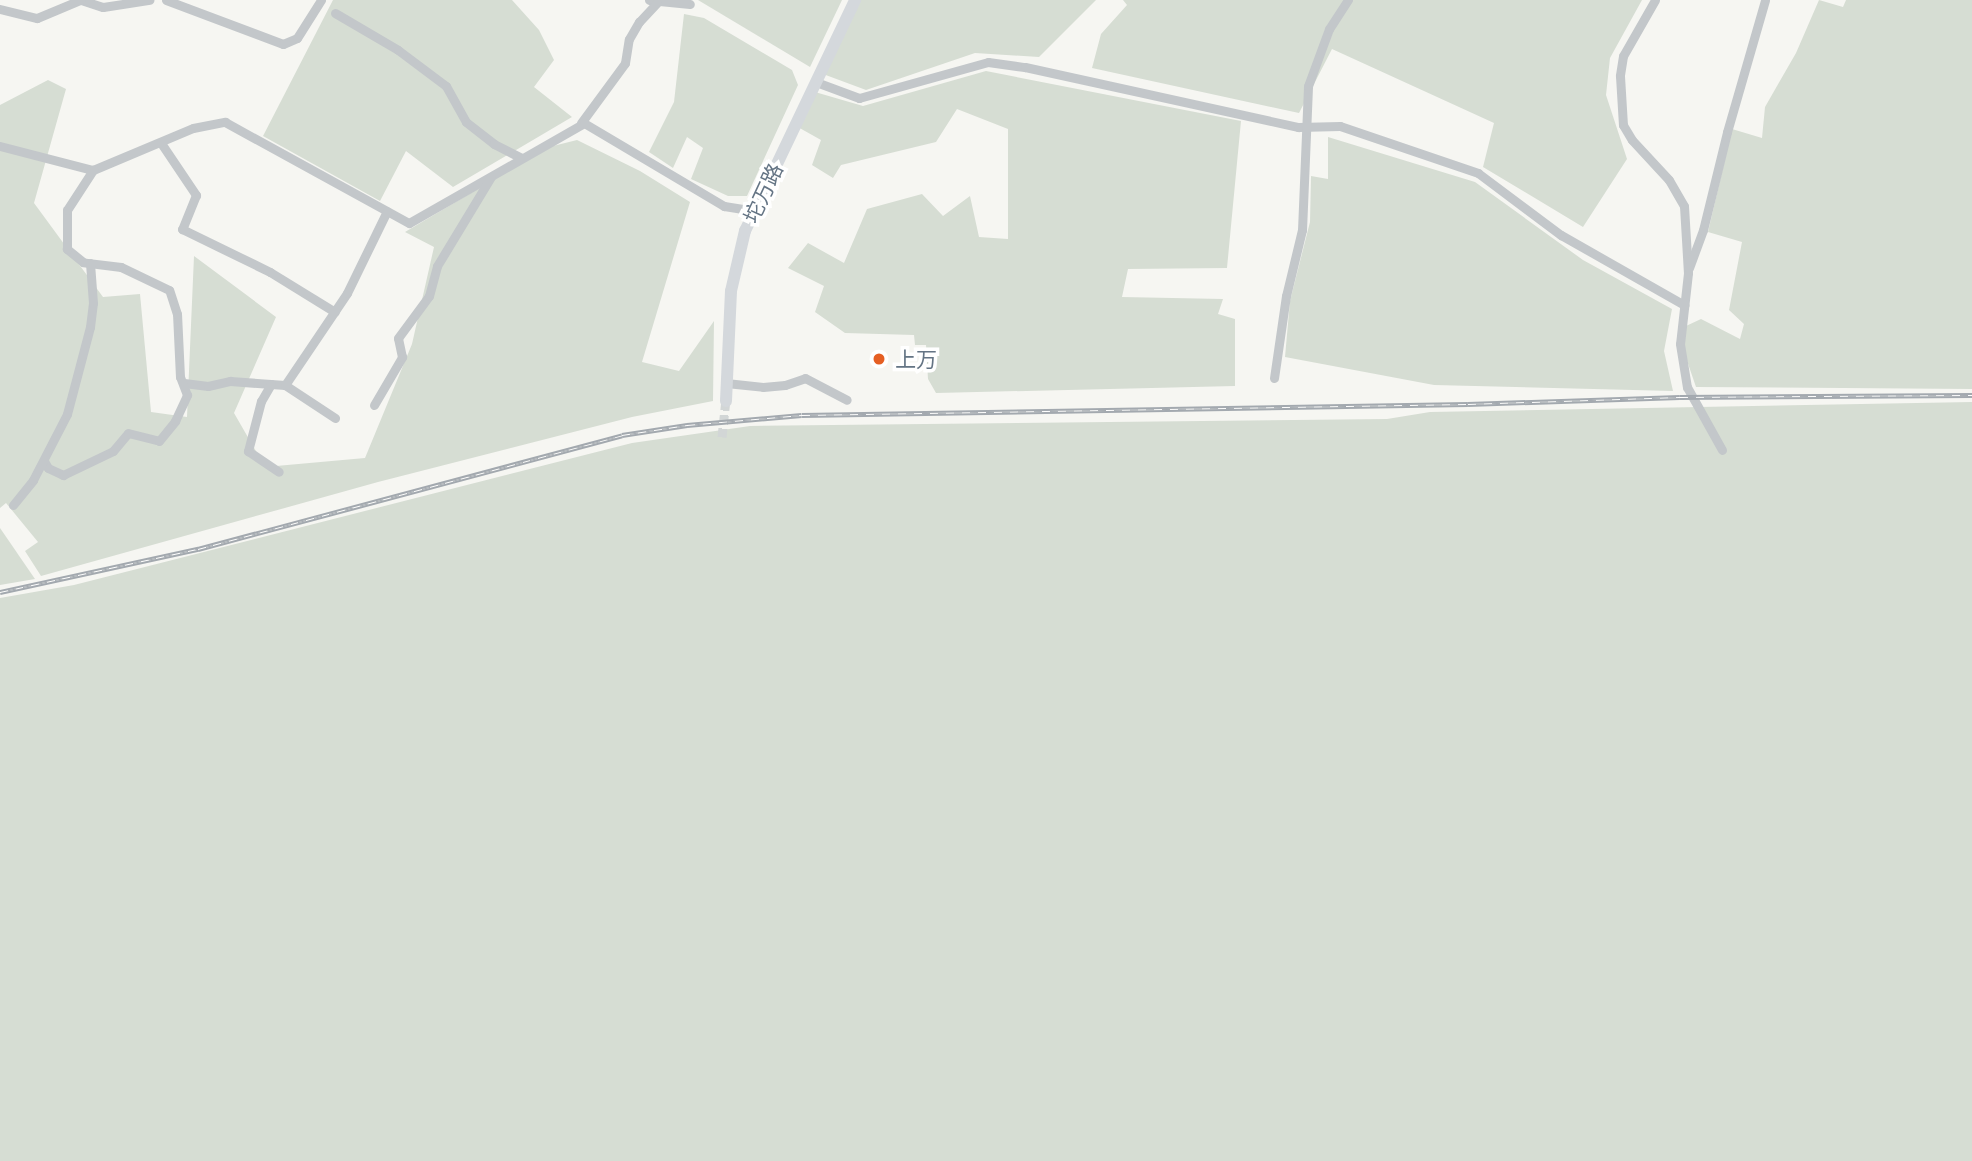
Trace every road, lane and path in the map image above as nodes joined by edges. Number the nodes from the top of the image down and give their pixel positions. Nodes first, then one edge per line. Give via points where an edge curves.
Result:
1 (80, 0) edge
2 (149, 0) edge
3 (166, 0) edge
4 (320, 0) edge
5 (855, 0) edge
6 (1348, 0) edge
7 (1655, 0) edge
8 (1765, 0) edge
9 (653, 1) edge
10 (690, 4) dead end
11 (0, 9) edge
12 (335, 13) dead end
13 (816, 82) junction
14 (581, 123) junction
15 (1308, 127) junction
16 (161, 143) junction
17 (0, 146) edge
18 (521, 158) junction
19 (93, 170) junction
20 (492, 175) junction
21 (387, 211) junction
22 (754, 211) junction
23 (90, 263) junction
24 (1688, 273) junction
25 (1684, 305) junction
26 (335, 312) junction
27 (1274, 378) dead end
28 (184, 383) junction
29 (726, 383) junction
30 (271, 384) junction
31 (285, 385) junction
32 (847, 400) dead end
33 (726, 401) tunnel mouth
34 (374, 405) dead end
35 (335, 418) dead end
36 (1722, 450) dead end
37 (44, 461) junction
38 (279, 472) dead end
39 (13, 505) dead end

1 - 2 street via 103,7
1 - 11 street via 37,18
3 - 4 street via 283,44 297,38
5 - 13 main road, 坨万路
6 - 15 street via 1329,29 1308,86
7 - 24 street via 1623,56 1623,125 1669,180 1684,206
8 - 24 street
9 - 10 street
9 - 14 street via 629,39 625,64
12 - 18 street via 398,50 446,86 466,122
13 - 15 street via 859,98 988,62
13 - 22 main road, 坨万路
14 - 18 street
14 - 22 street via 724,206
15 - 25 street via 1340,126 1478,173 1561,234
15 - 27 street via 1302,230
16 - 19 street
16 - 21 street via 192,128 225,122
16 - 26 street via 196,195 182,229 271,272
17 - 19 street
18 - 20 street
19 - 23 street via 67,209 67,249
20 - 21 street via 409,223
20 - 34 street via 438,266 429,296 398,338 402,357
21 - 26 street
22 - 29 main road, 坨万路 via 733,275
23 - 28 street via 121,267 169,290 177,314
23 - 37 street via 90,327 67,414
24 - 25 street
25 - 36 street via 1679,344 1687,387
26 - 31 street
28 - 30 street
28 - 37 street via 187,395 159,441 128,433 113,451 63,475
29 - 32 street via 763,387 805,378
29 - 33 main road, 坨万路
30 - 31 street
30 - 38 street via 261,401 248,452
31 - 35 street
37 - 39 street

